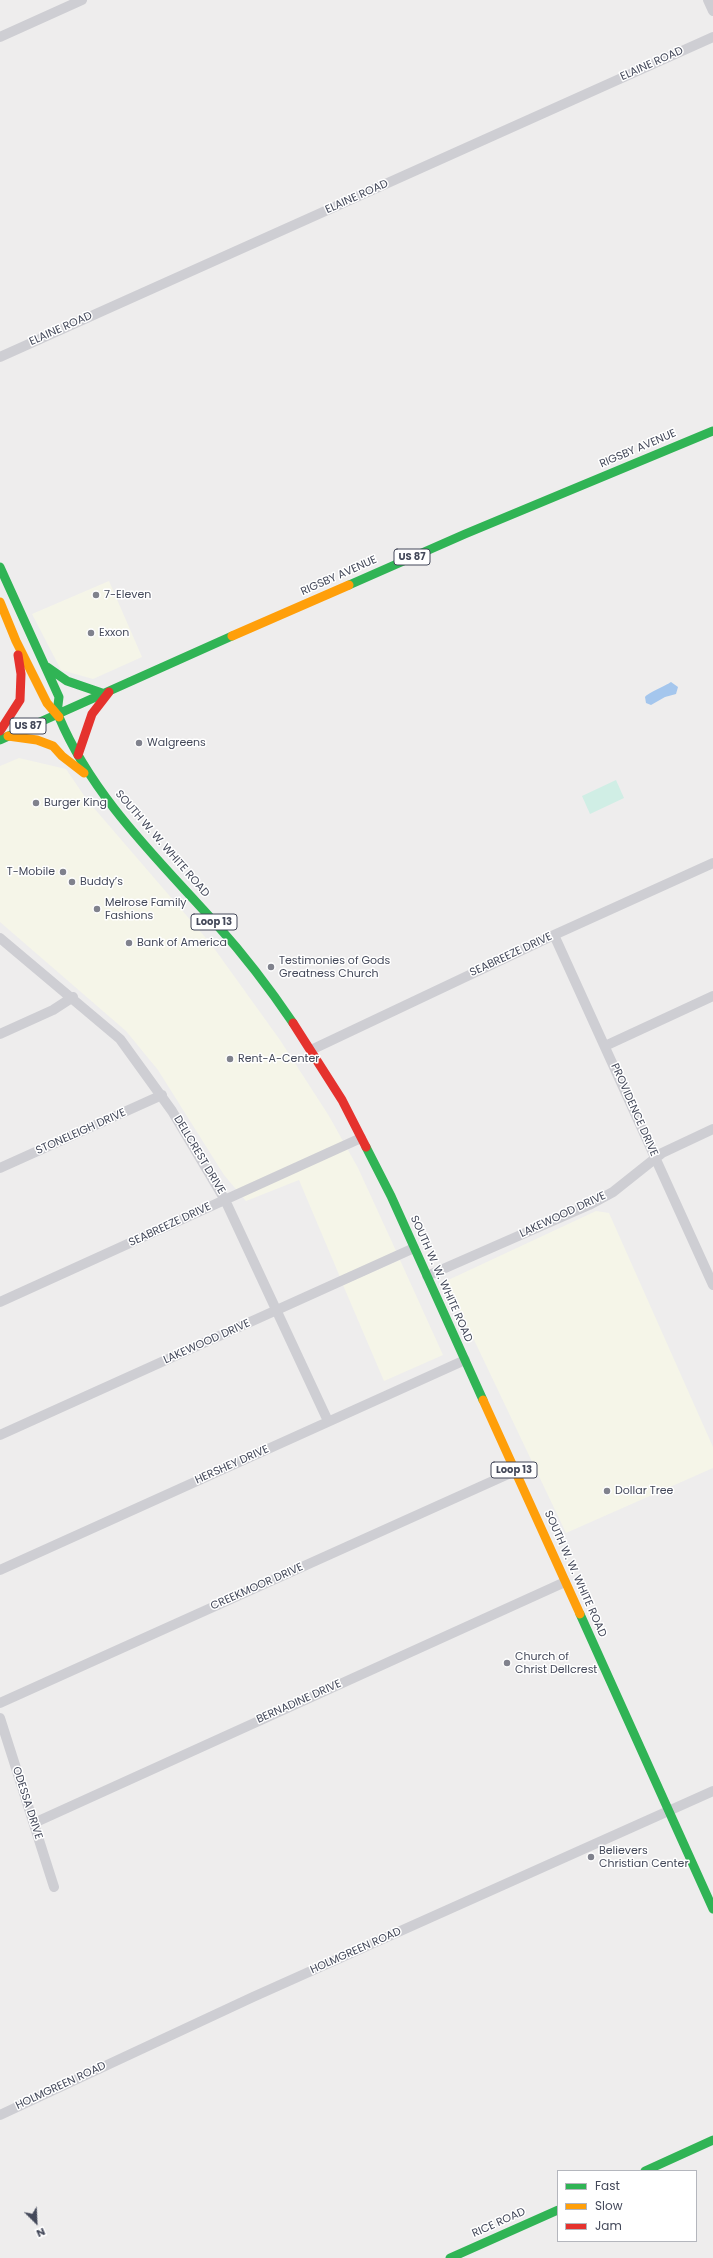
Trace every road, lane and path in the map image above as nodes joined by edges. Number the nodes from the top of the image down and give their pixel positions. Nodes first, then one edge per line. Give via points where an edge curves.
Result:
1 (82, 0) edge
2 (708, 0) edge
3 (713, 11) edge
4 (0, 37) edge
5 (713, 37) edge
6 (0, 357) edge
7 (713, 431) edge
8 (0, 567) edge
9 (0, 602) edge
10 (16, 641) junction
11 (38, 648) junction
12 (23, 654) junction
13 (46, 666) junction
14 (113, 688) junction
15 (102, 693) junction
16 (57, 713) junction
17 (3, 736) edge
18 (78, 756) junction
19 (92, 778) junction
20 (713, 863) edge
21 (554, 935) junction
22 (0, 938) edge
23 (713, 996) edge
24 (73, 998) junction
25 (0, 1034) edge
26 (605, 1046) junction
27 (311, 1050) junction
28 (162, 1095) junction
29 (713, 1129) edge
30 (361, 1138) junction
31 (656, 1158) junction
32 (0, 1168) edge
33 (225, 1200) junction
34 (414, 1248) junction
35 (709, 1264) edge
36 (427, 1276) junction
37 (713, 1285) edge
38 (0, 1302) edge
39 (277, 1310) junction
40 (465, 1360) junction
41 (328, 1421) junction
42 (0, 1435) edge
43 (515, 1471) junction
44 (0, 1570) edge
45 (565, 1582) junction
46 (0, 1703) edge
47 (0, 1718) edge
48 (713, 1791) edge
49 (669, 1811) junction
50 (34, 1823) junction
51 (54, 1887) dead end
52 (713, 1909) edge
53 (0, 2115) edge
54 (713, 2140) edge
55 (647, 2170) edge
56 (557, 2210) edge
57 (450, 2258) edge

1 - 4 street
2 - 3 street
5 - 6 street, ELAINE ROAD
7 - 14 main road, RIGSBY AVENUE / US 87 via 460,536
8 - 11 main road
9 - 10 main road, SOUTH W. W. WHITE ROAD / Loop 13
10 - 12 main road, SOUTH W. W. WHITE ROAD / Loop 13
10 - 17 main road via 21,674 20,700
11 - 12 main road
11 - 13 main road
12 - 16 main road, SOUTH W. W. WHITE ROAD / Loop 13 via 47,703
13 - 15 main road via 67,681
13 - 16 main road via 60,697
14 - 15 main road, RIGSBY AVENUE / US 87
14 - 18 main road via 92,714
15 - 16 main road, RIGSBY AVENUE / US 87
16 - 17 main road, RIGSBY AVENUE / US 87
16 - 18 main road, SOUTH W. W. WHITE ROAD / Loop 13
17 - 19 main road via 37,740 53,746 62,756
18 - 19 main road, SOUTH W. W. WHITE ROAD / Loop 13
19 - 27 main road, SOUTH W. W. WHITE ROAD / Loop 13 via 109,803 222,932 280,1004
20 - 21 street, SEABREEZE DRIVE
21 - 26 street, PROVIDENCE DRIVE
21 - 27 street, SEABREEZE DRIVE
22 - 24 street, DELLCREST DRIVE
23 - 26 street
24 - 25 street
24 - 28 street, DELLCREST DRIVE via 128,1048
26 - 31 street, PROVIDENCE DRIVE
27 - 30 main road, SOUTH W. W. WHITE ROAD / Loop 13 via 342,1100
28 - 32 street, STONELEIGH DRIVE
28 - 33 street, DELLCREST DRIVE via 193,1142
29 - 31 street, LAKEWOOD DRIVE
30 - 33 street, SEABREEZE DRIVE
30 - 34 main road, SOUTH W. W. WHITE ROAD / Loop 13
31 - 35 street, PROVIDENCE DRIVE
31 - 36 street, LAKEWOOD DRIVE via 613,1192
33 - 38 street, SEABREEZE DRIVE
33 - 39 street, DELLCREST DRIVE
34 - 36 main road, SOUTH W. W. WHITE ROAD / Loop 13
34 - 39 street, LAKEWOOD DRIVE
35 - 37 street, PROVIDENCE DRIVE
36 - 40 main road, SOUTH W. W. WHITE ROAD / Loop 13
39 - 41 street, DELLCREST DRIVE
39 - 42 street, LAKEWOOD DRIVE
40 - 41 street, HERSHEY DRIVE
40 - 43 main road, SOUTH W. W. WHITE ROAD / Loop 13
41 - 44 street, HERSHEY DRIVE
43 - 45 main road, SOUTH W. W. WHITE ROAD / Loop 13
43 - 46 street, CREEKMOOR DRIVE
45 - 49 main road, SOUTH W. W. WHITE ROAD / Loop 13
45 - 50 street, BERNADINE DRIVE
47 - 50 street, ODESSA DRIVE
48 - 49 street, HOLMGREEN ROAD
49 - 52 main road, SOUTH W. W. WHITE ROAD / Loop 13
49 - 53 street, HOLMGREEN ROAD via 253,1997
50 - 51 street, ODESSA DRIVE
54 - 55 main road
56 - 57 main road, RICE ROAD

